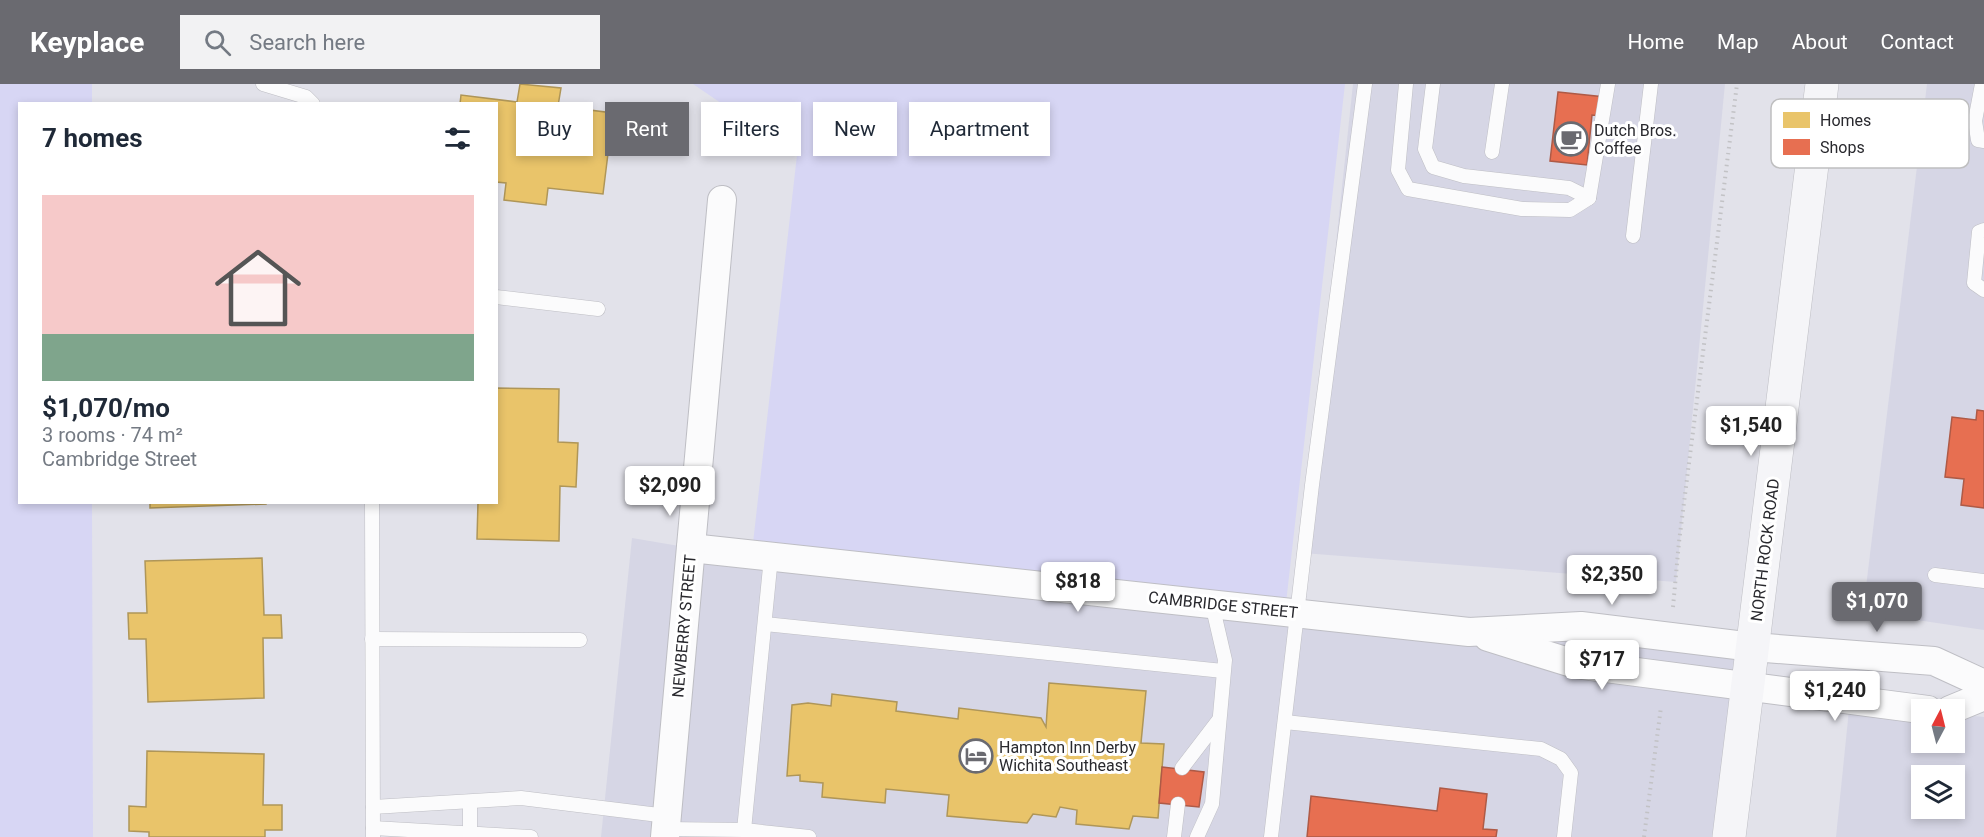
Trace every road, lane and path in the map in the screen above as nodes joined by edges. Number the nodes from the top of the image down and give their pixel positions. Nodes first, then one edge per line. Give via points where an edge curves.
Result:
1 (263, 84) edge
2 (1365, 84) edge
3 (1406, 84) edge
4 (1433, 84) edge
5 (1502, 84) edge
6 (1608, 84) edge
7 (1651, 84) edge
8 (1737, 84) edge
9 (1822, 84) edge
10 (1982, 84) edge
11 (1820, 99) edge
12 (312, 102) edge
13 (1981, 140) edge
14 (1492, 152) dead end
15 (1812, 168) edge
16 (1589, 198) junction
17 (722, 200) dead end
18 (1984, 230) edge
19 (1633, 236) dead end
20 (1984, 290) edge
21 (498, 297) edge
22 (598, 309) dead end
23 (372, 504) edge
24 (691, 548) junction
25 (771, 557) junction
26 (1935, 575) dead end
27 (1984, 581) edge
28 (1676, 582) dead end
29 (1212, 604) junction
30 (1298, 613) junction
31 (765, 624) junction
32 (1469, 632) junction
33 (372, 639) junction
34 (580, 640) dead end
35 (1753, 647) junction
36 (1223, 671) junction
37 (1984, 684) edge
38 (1748, 688) junction
39 (1984, 696) edge
40 (1965, 704) edge
41 (1911, 708) edge
42 (1659, 718) dead end
43 (1218, 721) junction
44 (1285, 722) junction
45 (1182, 768) dead end
46 (470, 802) junction
47 (1178, 804) dead end
48 (373, 807) junction
49 (666, 828) edge
50 (744, 830) junction
51 (373, 833) edge
52 (470, 834) junction
53 (531, 837) edge
54 (808, 837) edge
55 (1174, 837) edge
56 (1197, 837) edge
57 (1271, 837) edge
58 (1564, 837) edge
59 (1644, 837) edge
60 (1730, 837) edge

1 - 12 lane
2 - 30 lane
3 - 16 lane via 1398,170 1408,189 1522,209 1570,210
4 - 16 lane via 1425,149 1433,167 1464,176 1569,188
5 - 14 lane
6 - 16 lane
7 - 19 lane
8 - 28 path
9 - 11 main road, NORTH ROCK ROAD
10 - 13 lane via 1975,121
15 - 35 main road, NORTH ROCK ROAD
17 - 24 street, NEWBERRY STREET
18 - 20 lane via 1980,232 1974,283
21 - 22 lane
23 - 33 lane
24 - 25 street, CAMBRIDGE STREET
24 - 49 street, NEWBERRY STREET
25 - 29 street, CAMBRIDGE STREET
25 - 31 lane
26 - 27 lane
29 - 30 street, CAMBRIDGE STREET
29 - 36 lane via 1225,660
30 - 32 street, CAMBRIDGE STREET
30 - 44 lane
31 - 36 lane
31 - 50 lane
32 - 35 street, CAMBRIDGE STREET via 1581,626
32 - 38 street, CAMBRIDGE STREET via 1575,664
33 - 34 lane
33 - 48 lane
35 - 37 street, CAMBRIDGE STREET via 1934,661
35 - 38 main road, NORTH ROCK ROAD
36 - 43 lane
38 - 41 street, CAMBRIDGE STREET
38 - 60 main road, NORTH ROCK ROAD
39 - 40 street
42 - 59 path
43 - 45 lane
43 - 56 lane via 1212,804
44 - 57 lane
44 - 58 lane via 1541,749 1561,759 1571,773
46 - 48 lane
46 - 49 lane via 521,798
46 - 52 lane
47 - 55 lane
48 - 51 lane
49 - 50 lane
50 - 54 lane
51 - 52 lane
52 - 53 lane

